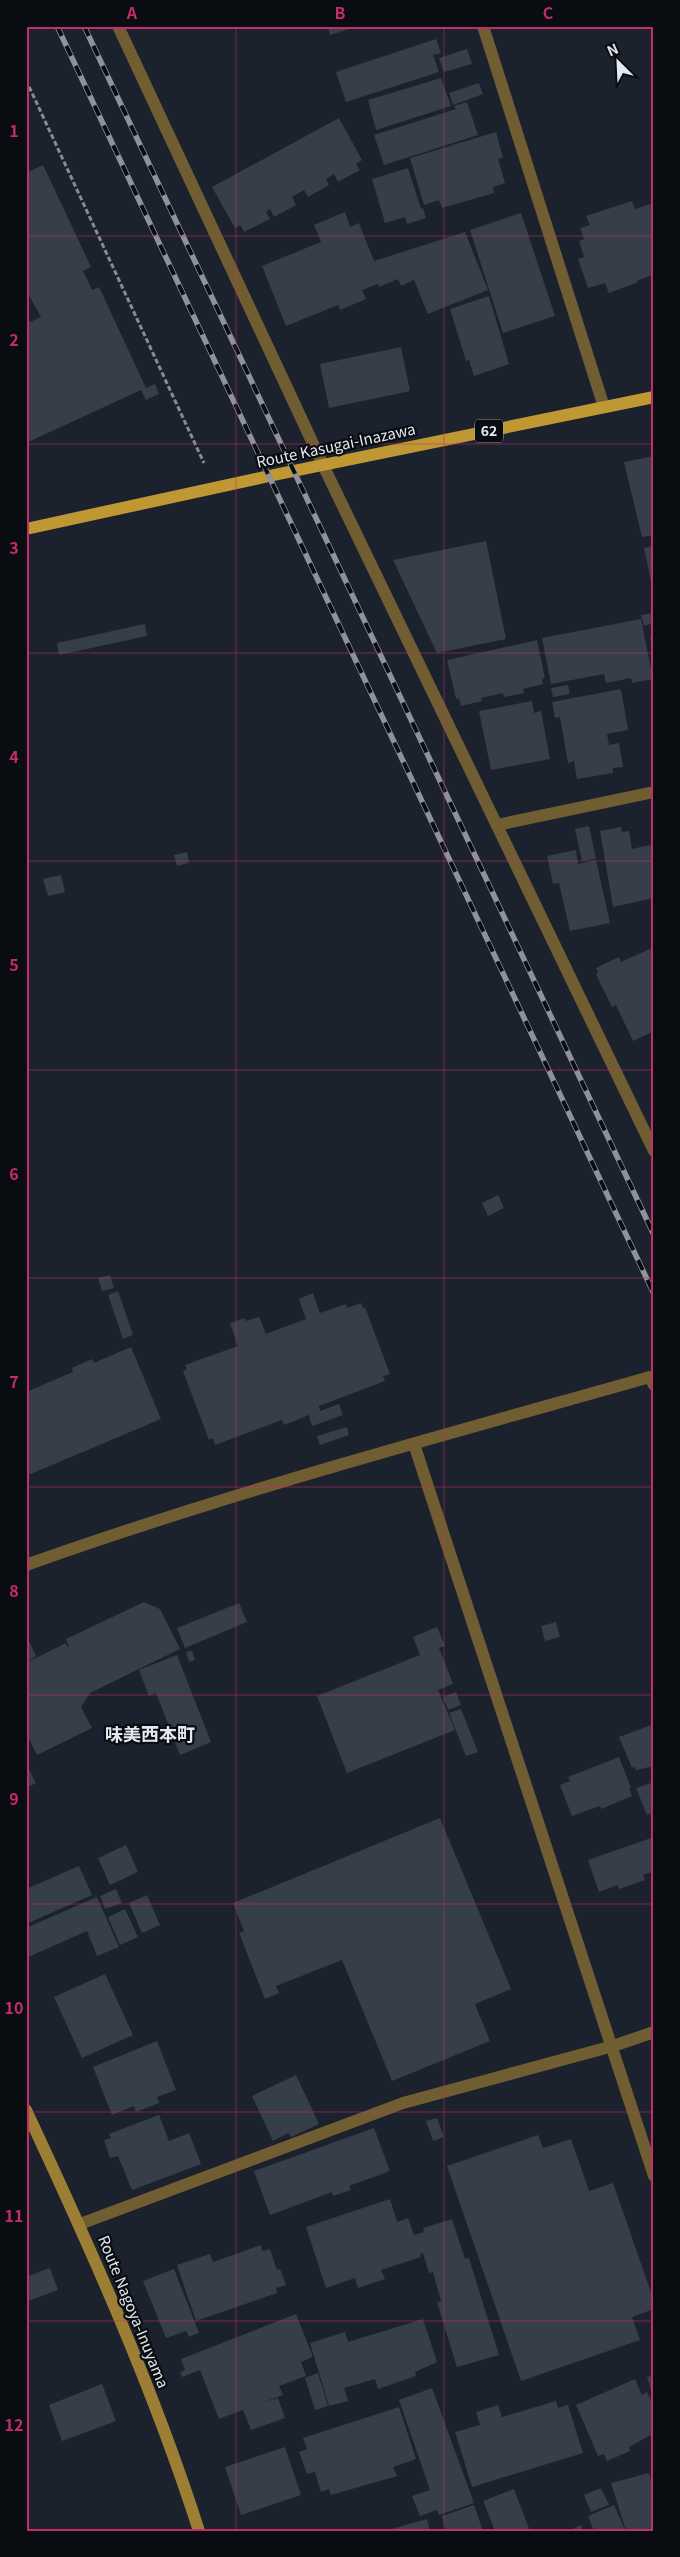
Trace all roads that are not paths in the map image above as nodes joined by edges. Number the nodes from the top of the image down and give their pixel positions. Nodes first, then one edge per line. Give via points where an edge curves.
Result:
1 (118, 26) edge
2 (483, 26) edge
3 (654, 397) edge
4 (604, 407) junction
5 (323, 465) junction
6 (26, 530) edge
7 (654, 792) edge
8 (497, 825) junction
9 (654, 1151) edge
10 (654, 1385) edge
11 (414, 1444) junction
12 (26, 1565) edge
13 (654, 2032) edge
14 (613, 2046) junction
15 (26, 2110) edge
16 (654, 2176) edge
17 (80, 2224) junction
18 (198, 2531) edge

1 - 5 street
2 - 4 street
3 - 4 main road, Route Kasugai-Inazawa / 62
4 - 5 main road, Route Kasugai-Inazawa / 62
5 - 6 main road, Route Kasugai-Inazawa / 62
5 - 8 street
7 - 8 street
8 - 9 street
10 - 11 street via 650,1377
11 - 12 street via 142,1523
11 - 14 street
13 - 14 street
14 - 16 street
14 - 17 street via 403,2103
15 - 17 main road, Route Nagoya-Inuyama
17 - 18 main road, Route Nagoya-Inuyama via 178,2466

